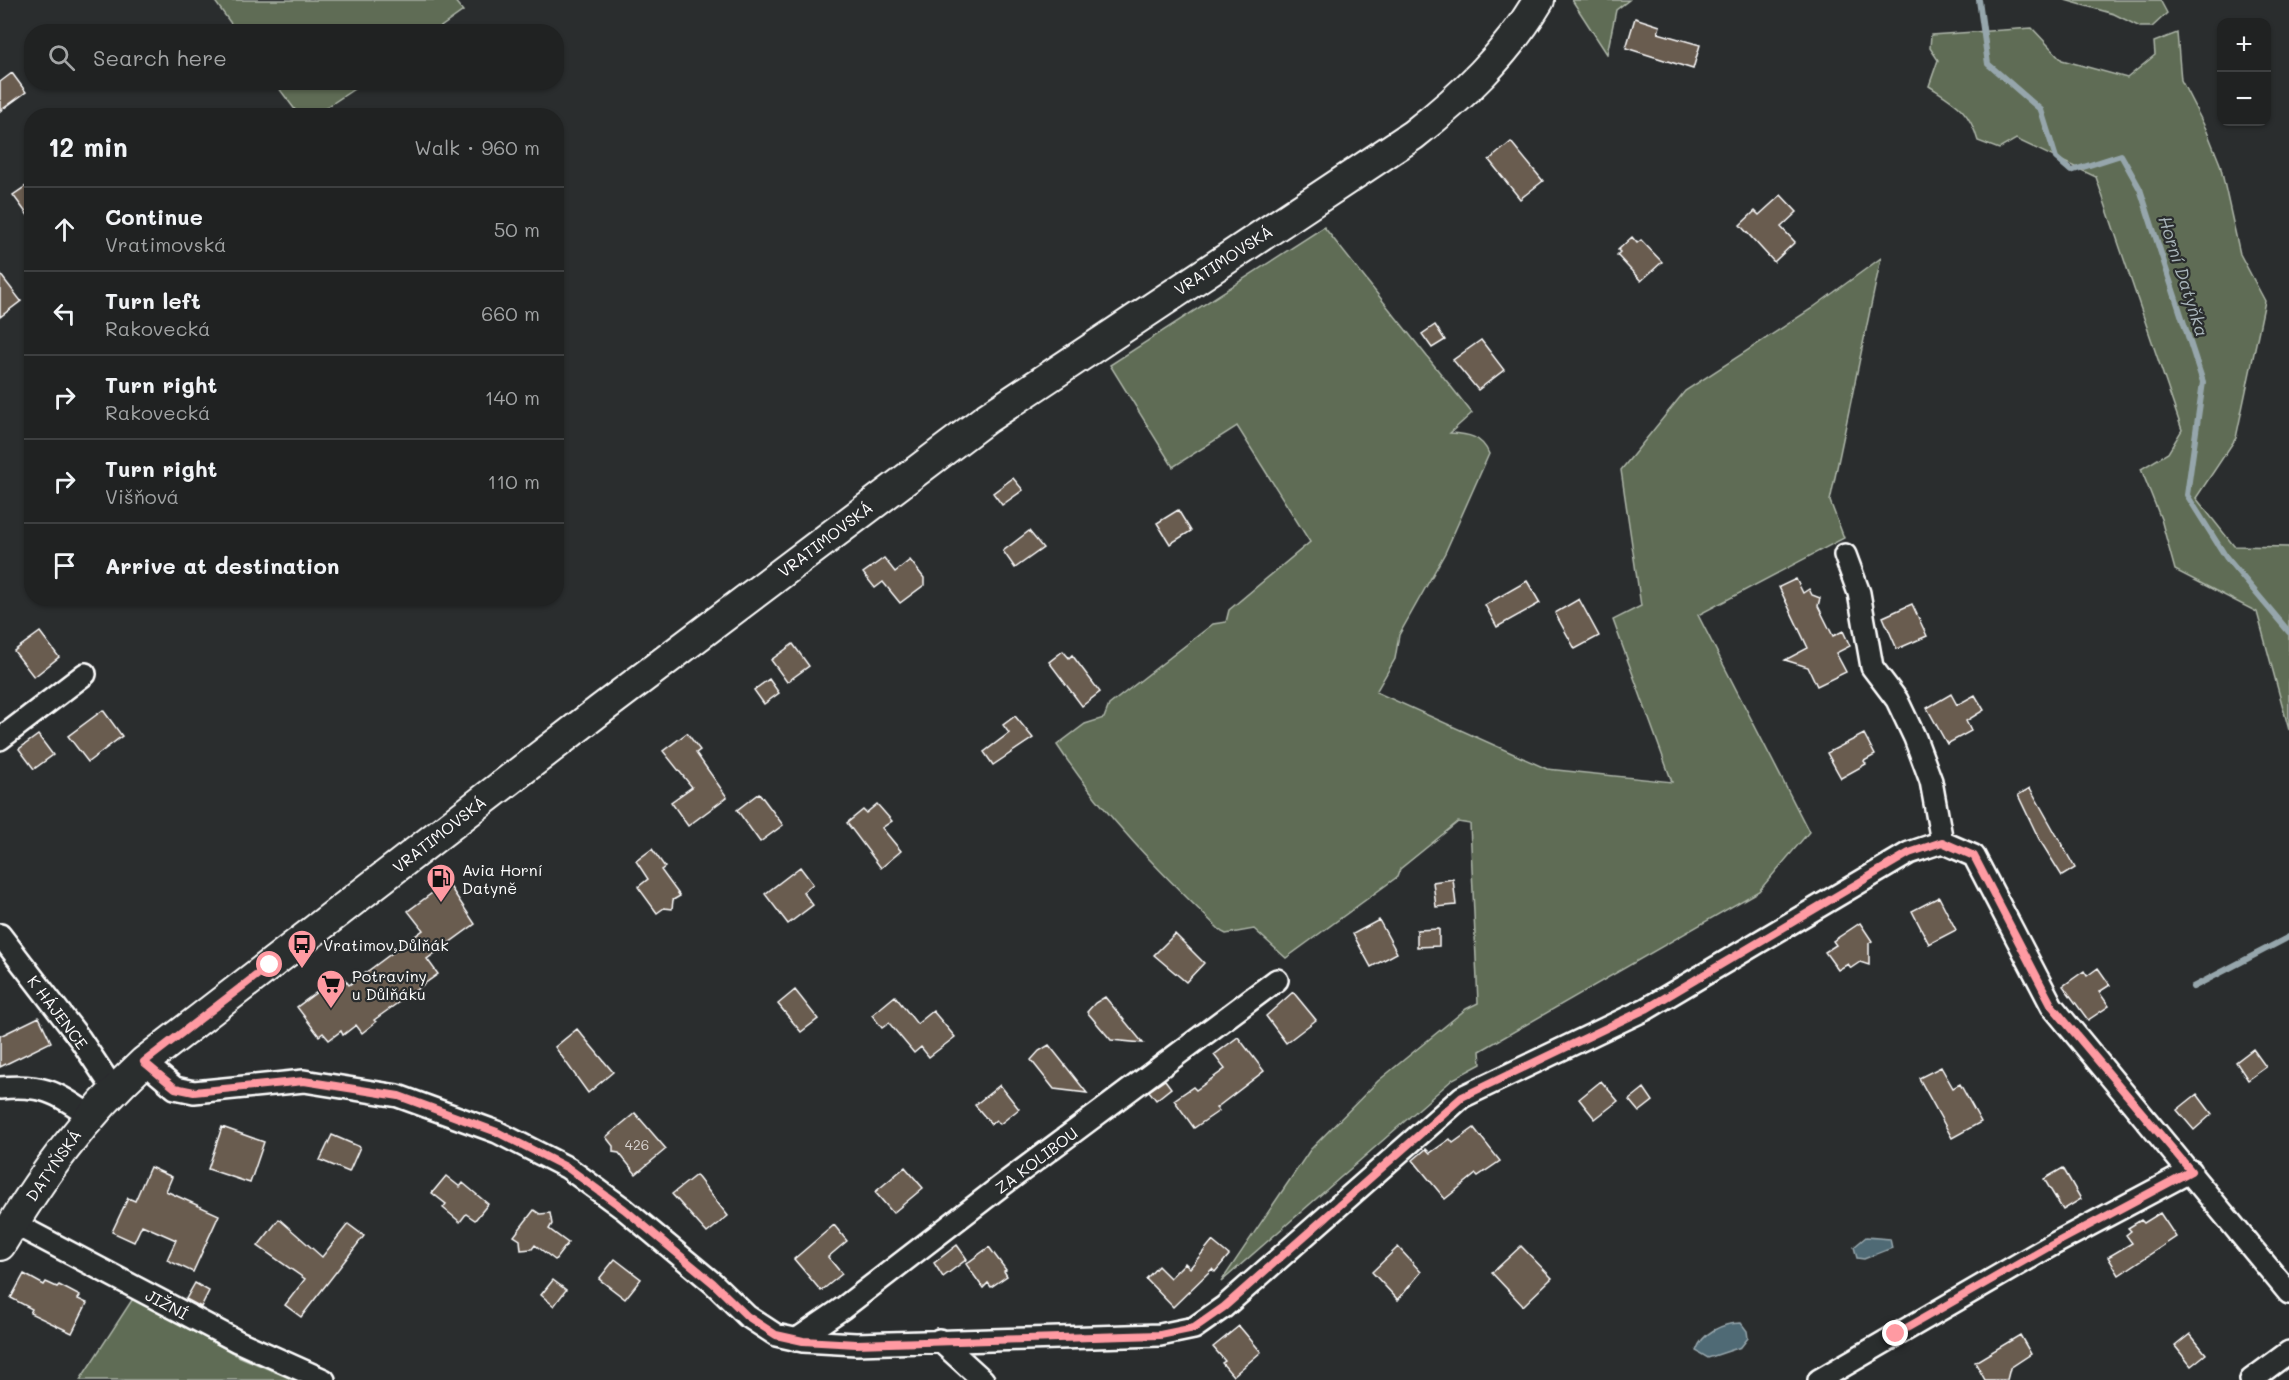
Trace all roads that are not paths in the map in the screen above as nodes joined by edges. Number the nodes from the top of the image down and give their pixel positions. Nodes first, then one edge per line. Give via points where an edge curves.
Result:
1 (1539, 0) edge
2 (1845, 555) dead end
3 (85, 674) dead end
4 (0, 739) edge
5 (1942, 842) junction
6 (0, 935) edge
7 (1277, 980) dead end
8 (144, 1062) junction
9 (0, 1088) edge
10 (114, 1090) junction
11 (89, 1115) junction
12 (2191, 1171) junction
13 (7, 1234) edge
14 (2289, 1293) edge
15 (796, 1340) junction
16 (939, 1340) junction
17 (2289, 1352) edge
18 (324, 1380) edge
19 (983, 1380) edge
20 (1819, 1380) edge
21 (2251, 1380) edge

1 - 8 main road, VRATIMOVSKÁ via 1502,54 1477,82 1413,135 987,418 703,631
2 - 5 street via 1859,593 1872,667 1897,700 1915,738 1931,781
3 - 4 street
5 - 12 street via 1974,856 2052,1006
5 - 16 street via 1909,853 1646,1009 1462,1097 1224,1307 1194,1328 1160,1335
6 - 10 street, K HÁJENCE
7 - 15 street, ZA KOLIBOU
8 - 10 main road, VRATIMOVSKÁ
8 - 15 street via 175,1088 194,1092 304,1081 399,1096 497,1132 568,1168 624,1209 747,1316 776,1335
9 - 11 street via 27,1086 55,1091
10 - 11 main road, DATYŇSKÁ
11 - 13 main road, DATYŇSKÁ via 37,1185
12 - 14 street
12 - 20 street via 2050,1246
13 - 18 street, JIŽNÍ
15 - 16 street via 856,1344
16 - 19 street
17 - 21 street

